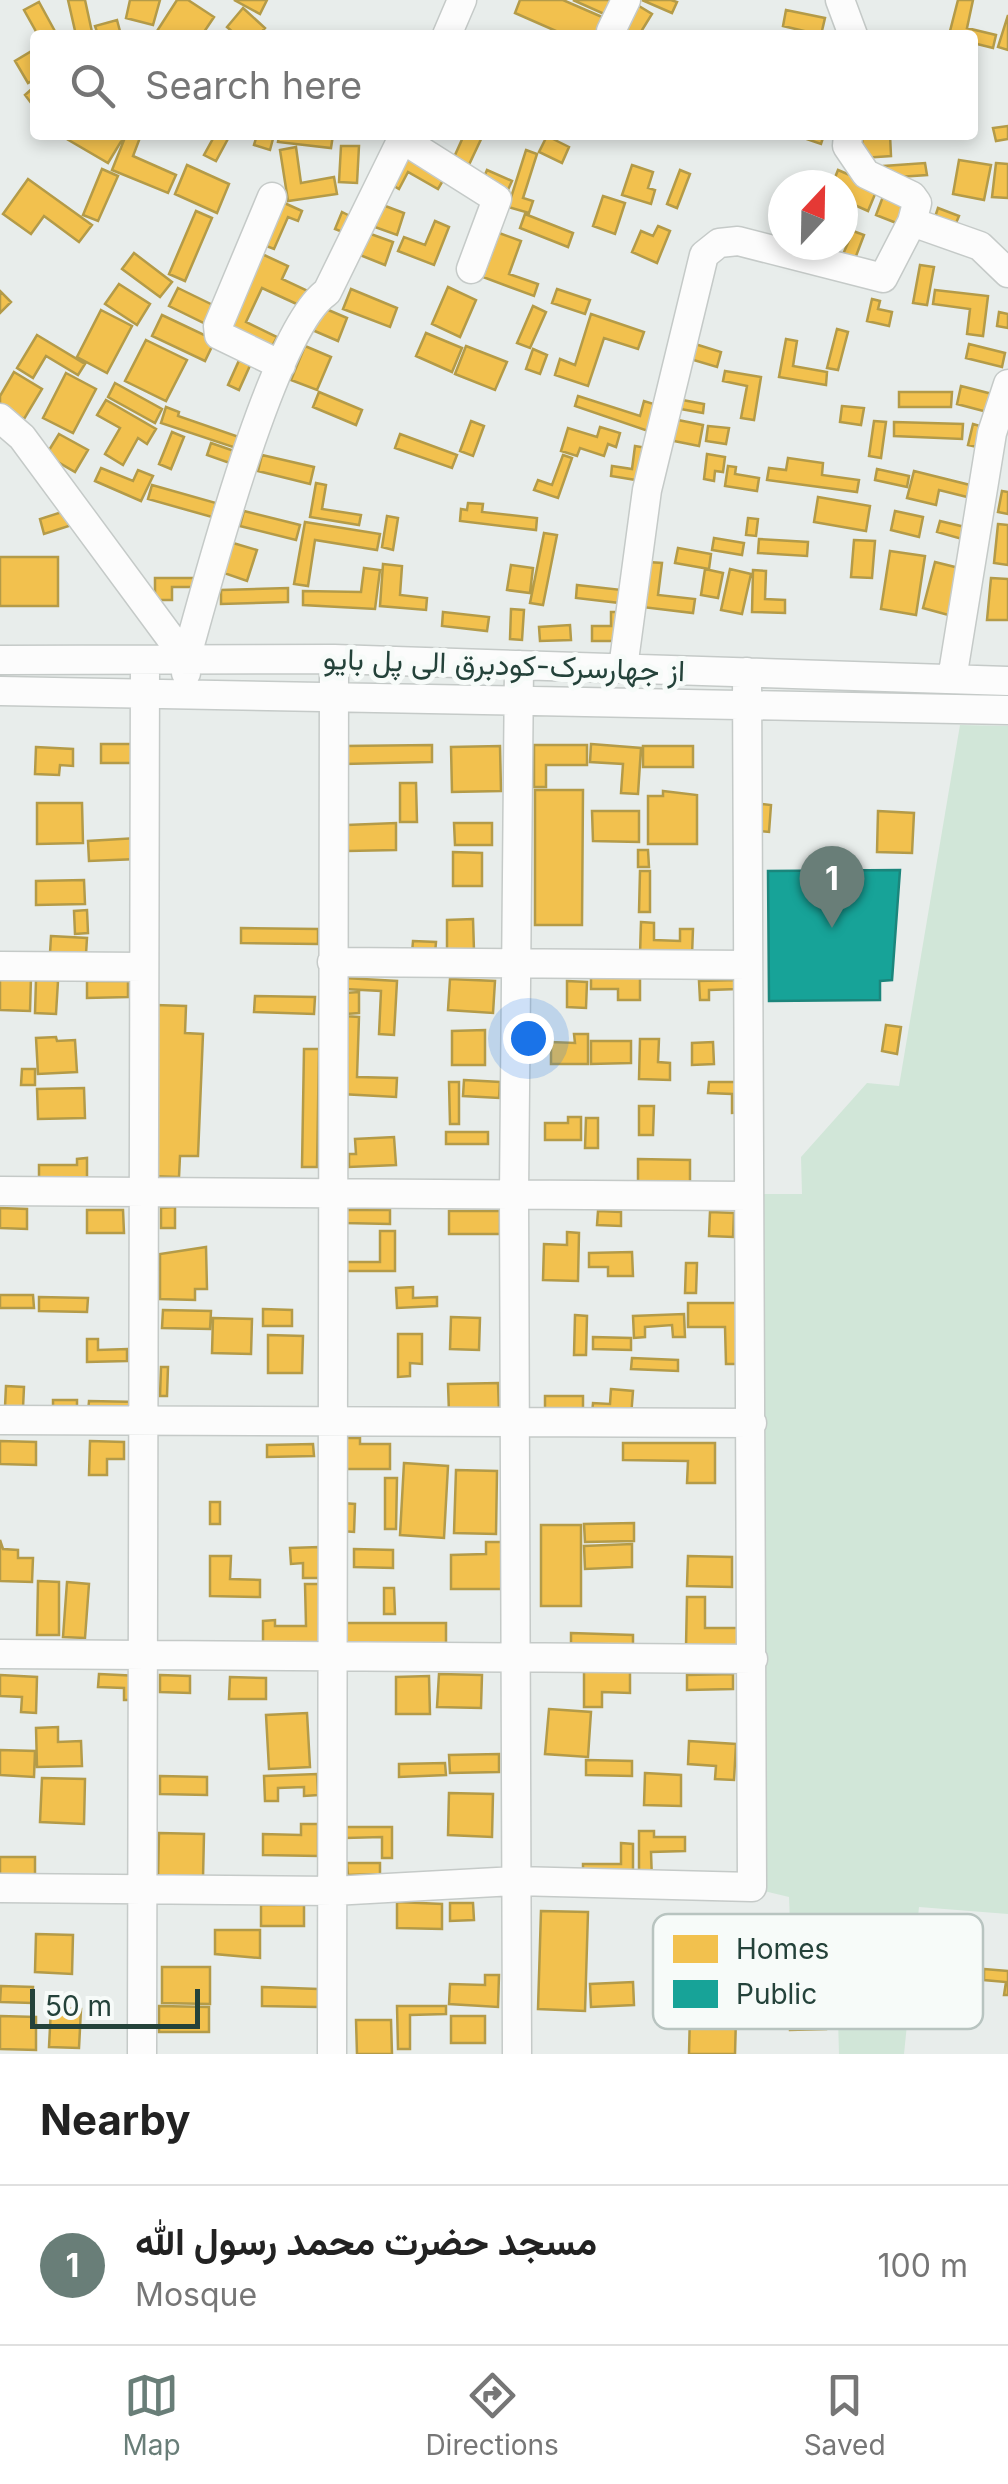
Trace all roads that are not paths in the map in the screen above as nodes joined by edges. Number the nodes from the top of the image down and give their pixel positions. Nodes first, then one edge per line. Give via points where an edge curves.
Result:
1 (462, 0) edge
2 (626, 0) edge
3 (840, 0) edge
4 (449, 30) edge
5 (611, 30) edge
6 (851, 30) edge
7 (402, 140) edge
8 (408, 140) edge
9 (848, 140) edge
10 (272, 197) dead end
11 (912, 222) junction
12 (471, 269) dead end
13 (1008, 273) edge
14 (281, 366) junction
15 (1008, 384) edge
16 (0, 418) edge
17 (334, 659) junction
18 (0, 660) edge
19 (145, 660) junction
20 (186, 660) junction
21 (519, 665) junction
22 (623, 668) junction
23 (747, 672) junction
24 (952, 679) junction
25 (1008, 681) edge
26 (0, 691) edge
27 (145, 692) junction
28 (186, 692) junction
29 (334, 696) junction
30 (520, 700) junction
31 (747, 705) junction
32 (1008, 710) edge
33 (332, 962) junction
34 (518, 964) junction
35 (748, 965) junction
36 (0, 966) edge
37 (144, 967) junction
38 (0, 1191) edge
39 (144, 1192) junction
40 (332, 1193) junction
41 (514, 1194) junction
42 (749, 1196) junction
43 (0, 1420) edge
44 (143, 1420) junction
45 (516, 1420) junction
46 (332, 1422) junction
47 (752, 1424) junction
48 (0, 1654) edge
49 (143, 1655) junction
50 (518, 1657) junction
51 (331, 1658) junction
52 (754, 1658) junction
53 (515, 1881) junction
54 (0, 1888) edge
55 (144, 1890) junction
56 (333, 1892) junction
57 (142, 2054) edge
58 (332, 2054) edge
59 (517, 2054) edge

1 - 4 street
2 - 5 street
3 - 6 street
7 - 14 street via 327,292 312,301
8 - 12 street via 498,199
9 - 11 street via 866,174 912,196
10 - 14 street via 218,326 219,335
11 - 13 street via 980,246
11 - 22 street via 884,278 738,241 704,254 647,490
14 - 20 street via 232,498
15 - 24 street via 992,433
16 - 20 street via 22,437
17 - 20 street, از جهارسرک-کودبرق الی پل بایو
17 - 21 street, از جهارسرک-کودبرق الی پل بایو
17 - 29 street
18 - 19 street, از جهارسرک-کودبرق الی پل بایو
19 - 20 street, از جهارسرک-کودبرق الی پل بایو
19 - 27 street
20 - 28 street
21 - 22 street, از جهارسرک-کودبرق الی پل بایو
21 - 30 street
22 - 23 street, از جهارسرک-کودبرق الی پل بایو
23 - 24 street, از جهارسرک-کودبرق الی پل بایو
23 - 31 street
24 - 25 street, از جهارسرک-کودبرق الی پل بایو
26 - 27 street, از جهارسرک-کودبرق الی پل بایو
27 - 28 street, از جهارسرک-کودبرق الی پل بایو
27 - 37 street
28 - 29 street, از جهارسرک-کودبرق الی پل بایو
29 - 30 street, از جهارسرک-کودبرق الی پل بایو
29 - 33 street
30 - 31 street, از جهارسرک-کودبرق الی پل بایو
30 - 34 street
31 - 32 street, از جهارسرک-کودبرق الی پل بایو
31 - 35 street
33 - 34 street
33 - 40 street
34 - 35 street
34 - 41 street
35 - 42 street
36 - 37 street
37 - 39 street
38 - 39 street
39 - 40 street
39 - 44 street
40 - 41 street
40 - 46 street
41 - 42 street
41 - 45 street
42 - 47 street
43 - 44 street
44 - 46 street
44 - 49 street
45 - 46 street
45 - 47 street
45 - 50 street
46 - 51 street
47 - 52 street
48 - 49 street
49 - 51 street
49 - 55 street
50 - 51 street
50 - 52 street
50 - 53 street
51 - 56 street
52 - 53 street via 752,1888
53 - 56 street
53 - 59 street
54 - 55 street
55 - 56 street
55 - 57 street
56 - 58 street

